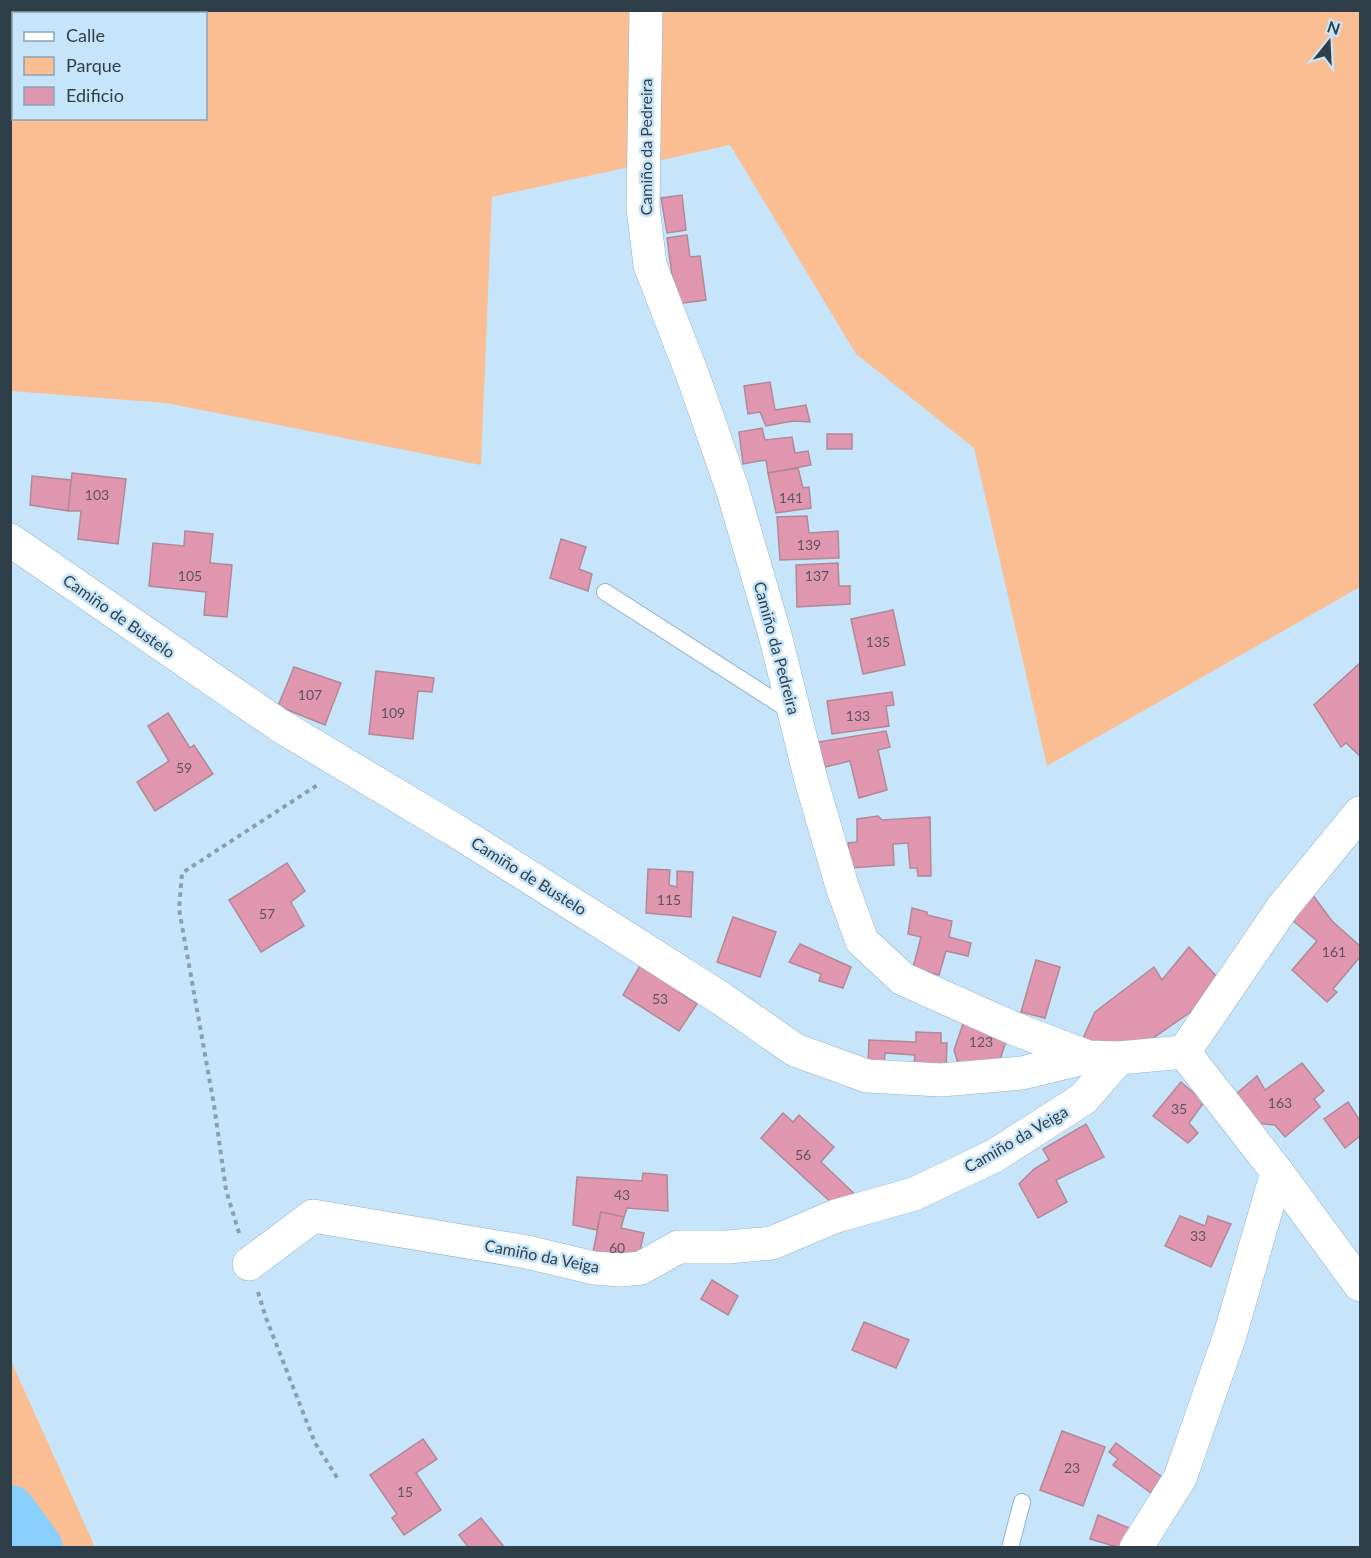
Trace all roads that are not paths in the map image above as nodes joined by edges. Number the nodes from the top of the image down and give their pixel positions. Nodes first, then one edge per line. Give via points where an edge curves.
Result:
1 (646, 10) edge
2 (10, 540) edge
3 (605, 592) dead end
4 (795, 714) junction
5 (1360, 813) edge
6 (1184, 1052) junction
7 (1104, 1058) junction
8 (1277, 1172) junction
9 (249, 1264) road end
10 (1360, 1286) edge
11 (1022, 1502) dead end
12 (1010, 1548) edge
13 (1136, 1548) edge

1 - 4 street, Camiño da Pedreira via 643,207 650,265 733,491
2 - 7 street, Camiño de Bustelo via 279,725 628,939 795,1050 867,1076 941,1080 1022,1073
3 - 4 lane
4 - 7 street, Camiño da Pedreira via 842,886 862,941 903,979 1015,1029
5 - 6 street via 1283,907
6 - 7 street, Camiño da Pedreira
6 - 8 street
7 - 9 street, Camiño da Veiga via 1083,1099 994,1156 914,1194 836,1216 772,1243 678,1247 641,1268 611,1269 313,1216
8 - 10 street
8 - 13 street via 1230,1335 1180,1478
11 - 12 lane

